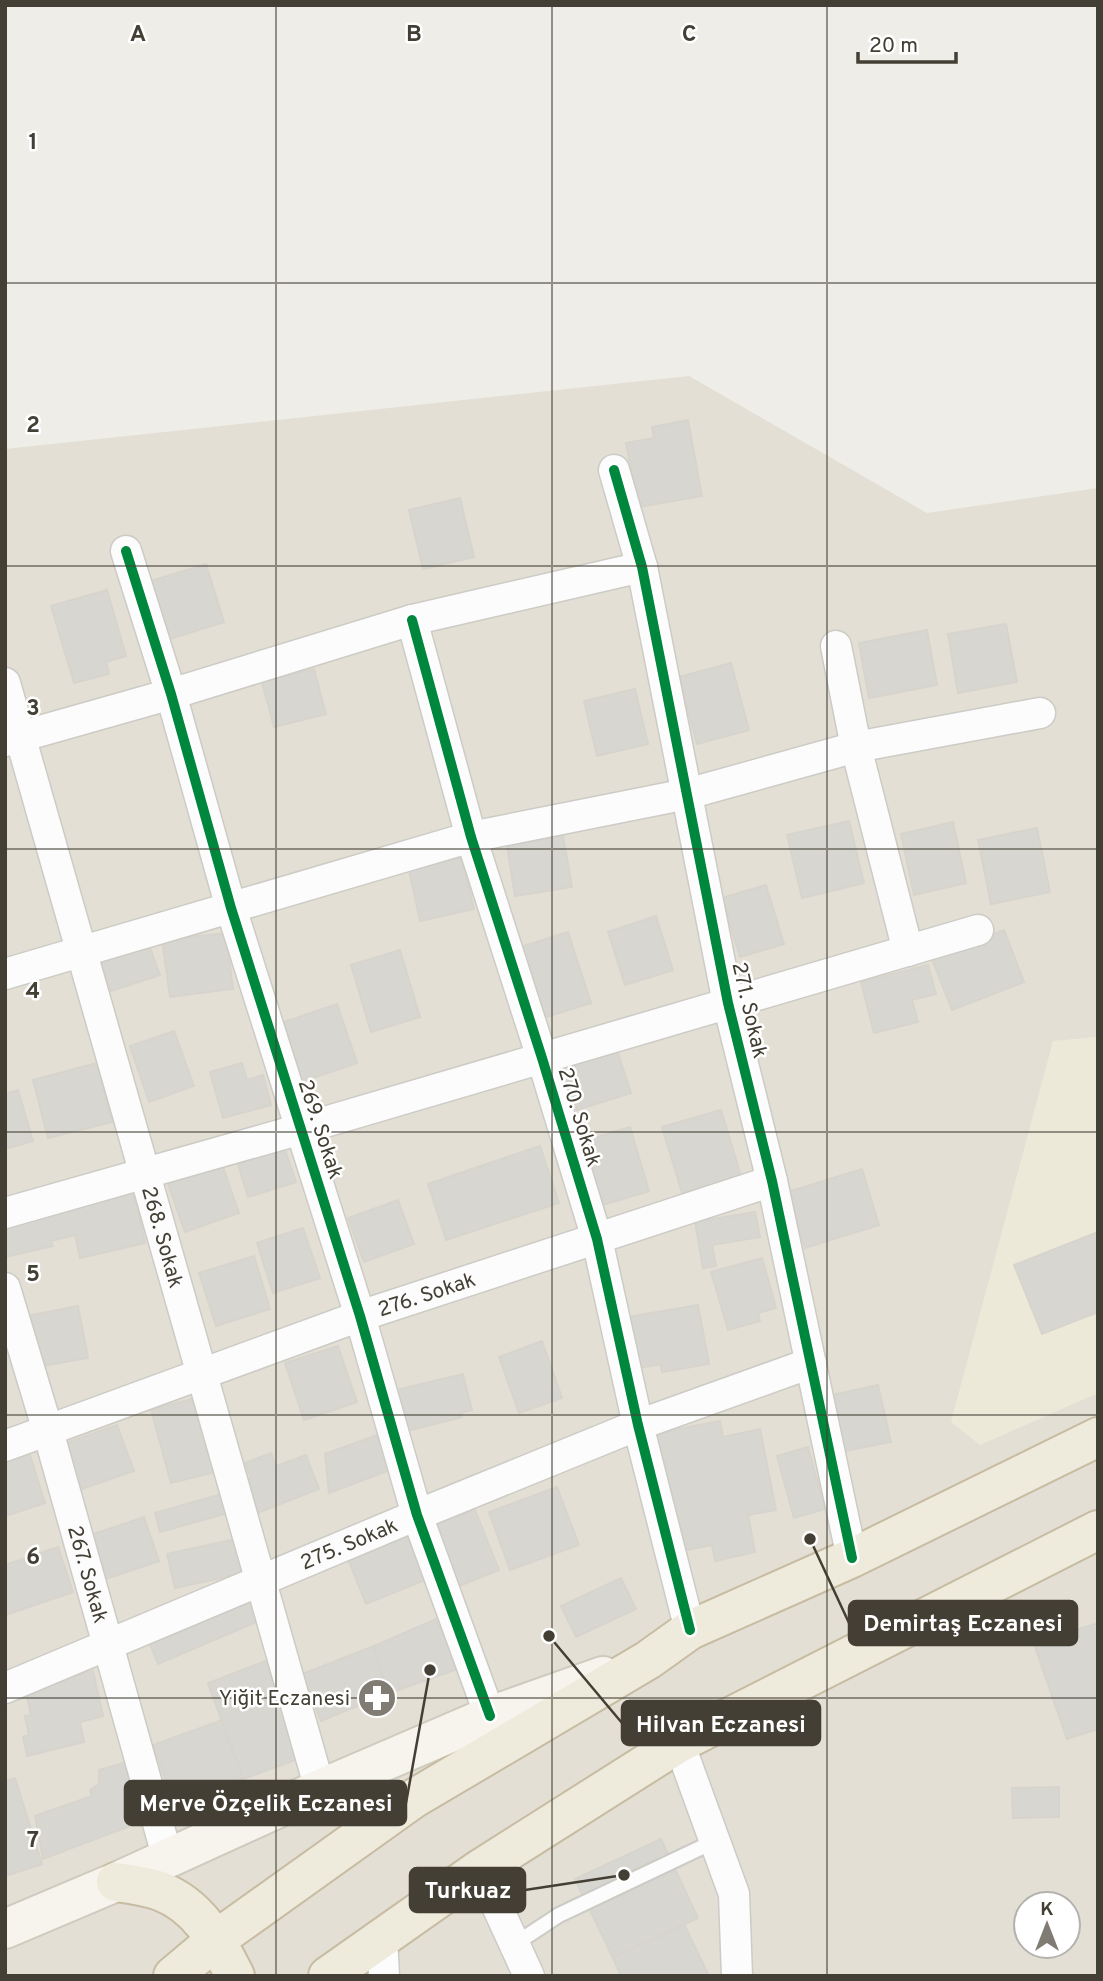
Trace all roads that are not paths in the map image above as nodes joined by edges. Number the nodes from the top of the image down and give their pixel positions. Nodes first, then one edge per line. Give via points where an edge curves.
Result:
1 (614, 470) dead end
2 (126, 551) dead end
3 (642, 567) junction
4 (412, 620) junction
5 (836, 646) dead end
6 (5, 683) edge
7 (171, 694) junction
8 (1040, 713) dead end
9 (13, 739) edge
10 (856, 747) junction
11 (687, 794) junction
12 (471, 837) junction
13 (231, 908) junction
14 (978, 930) dead end
15 (908, 951) junction
16 (82, 952) junction
17 (5, 974) edge
18 (728, 1003) junction
19 (542, 1058) junction
20 (301, 1129) junction
21 (145, 1173) junction
22 (772, 1181) junction
23 (5, 1213) edge
24 (597, 1239) junction
25 (5, 1288) edge
26 (360, 1316) junction
27 (811, 1363) junction
28 (203, 1374) junction
29 (638, 1424) junction
30 (48, 1431) junction
31 (1098, 1437) edge
32 (5, 1446) edge
33 (417, 1515) junction
34 (1098, 1530) edge
35 (852, 1558) junction
36 (261, 1580) junction
37 (690, 1630) junction
38 (108, 1644) junction
39 (648, 1660) junction
40 (5, 1688) edge
41 (491, 1716) junction
42 (679, 1743) junction
43 (320, 1789) junction
44 (715, 1841) junction
45 (168, 1859) junction
46 (480, 1869) junction
47 (116, 1882) junction
48 (5, 1929) edge
49 (382, 1937) junction
50 (217, 1939) junction
51 (515, 1944) junction
52 (173, 1976) edge
53 (235, 1976) edge
54 (328, 1976) edge
55 (384, 1976) edge
56 (529, 1976) edge
57 (737, 1976) edge

1 - 3 street, 271. Sokak
2 - 7 street, 269. Sokak
3 - 4 street
3 - 11 street, 271. Sokak
4 - 7 street
4 - 12 street, 270. Sokak
5 - 10 street
6 - 9 street, 268. Sokak
7 - 9 street
7 - 13 street, 269. Sokak
8 - 10 street
9 - 16 street, 268. Sokak
10 - 11 street
10 - 15 street
11 - 12 street
11 - 18 street, 271. Sokak
12 - 13 street
12 - 19 street, 270. Sokak
13 - 16 street
13 - 20 street, 269. Sokak
14 - 15 street
15 - 18 street
16 - 17 street
16 - 21 street, 268. Sokak
18 - 19 street
18 - 22 street, 271. Sokak
19 - 20 street
19 - 24 street, 270. Sokak
20 - 21 street
20 - 26 street, 269. Sokak
21 - 23 street
21 - 28 street, 268. Sokak
22 - 24 street, 276. Sokak
22 - 27 street, 271. Sokak
24 - 26 street, 276. Sokak
24 - 29 street, 270. Sokak
25 - 30 street, 267. Sokak
26 - 28 street, 276. Sokak
26 - 33 street, 269. Sokak
27 - 29 street, 275. Sokak
27 - 35 street, 271. Sokak
28 - 30 street, 276. Sokak
28 - 36 street, 268. Sokak
29 - 33 street, 275. Sokak
29 - 37 street, 270. Sokak
30 - 32 street, 276. Sokak
30 - 38 street, 267. Sokak
31 - 35 highway
33 - 36 street, 275. Sokak
33 - 41 street, 269. Sokak
34 - 42 highway
35 - 37 highway
36 - 38 street, 275. Sokak
36 - 43 street, 268. Sokak
37 - 39 highway
38 - 40 street, 275. Sokak
38 - 45 street, 267. Sokak
39 - 41 main road
39 - 50 highway via 413,1799
41 - 43 main road
42 - 44 street
42 - 46 highway
43 - 45 main road
44 - 51 lane via 559,1915
44 - 57 street via 734,1894
45 - 47 main road
46 - 49 highway
46 - 51 street
47 - 48 main road
47 - 50 highway via 158,1890 187,1905
49 - 54 highway
49 - 55 street
50 - 52 highway
50 - 53 highway
51 - 56 street

